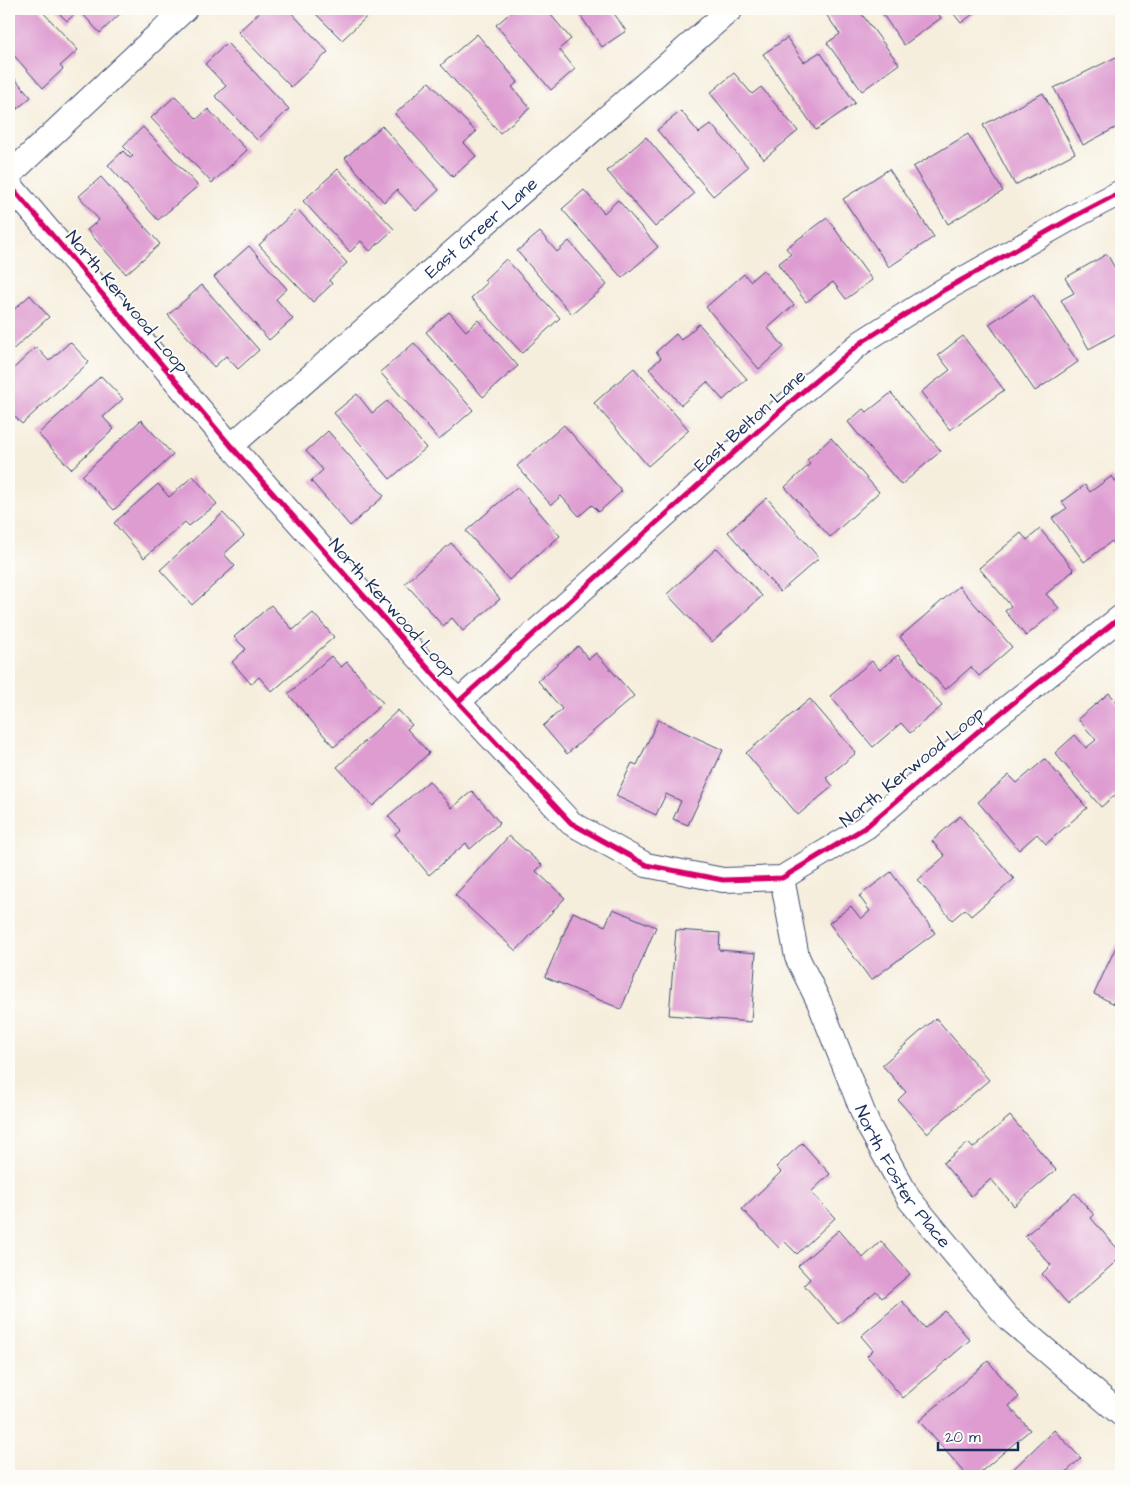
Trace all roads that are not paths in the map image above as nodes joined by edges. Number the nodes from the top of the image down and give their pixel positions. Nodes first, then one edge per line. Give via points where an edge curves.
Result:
1 (185, 9) edge
2 (732, 9) edge
3 (9, 175) edge
4 (9, 184) edge
5 (1121, 192) edge
6 (231, 446) junction
7 (1121, 618) edge
8 (458, 702) junction
9 (782, 878) junction
10 (1121, 1414) edge

1 - 3 street
2 - 6 street, East Greer Lane
4 - 6 street, North Kerwood Loop
5 - 8 street, East Belton Lane via 944,290 862,342 789,403
6 - 8 street, North Kerwood Loop
7 - 9 street, North Kerwood Loop via 982,728 866,827
8 - 9 street, North Kerwood Loop via 571,823 646,865 723,880
9 - 10 street, North Foster Place via 797,957 819,1002 868,1125 909,1199 1008,1318

